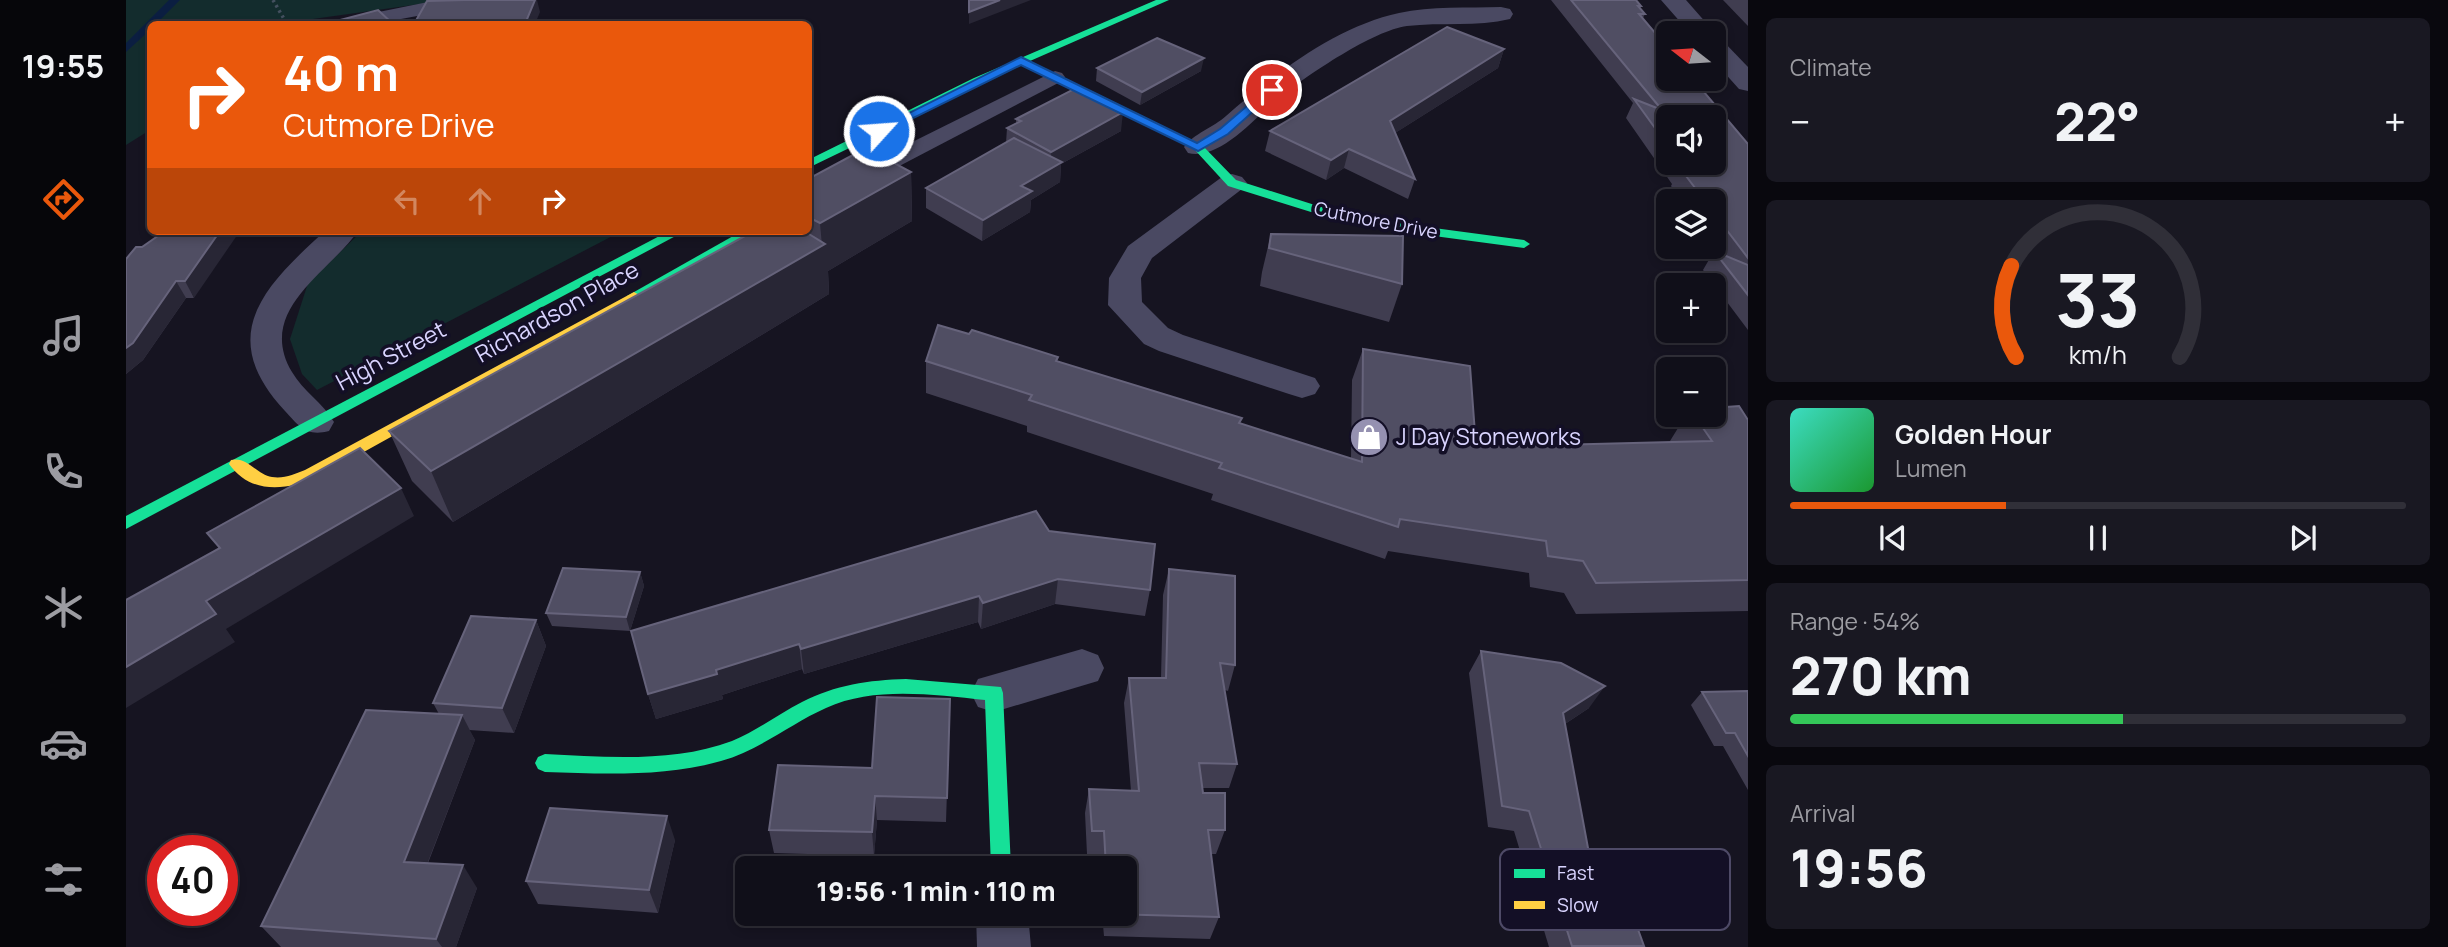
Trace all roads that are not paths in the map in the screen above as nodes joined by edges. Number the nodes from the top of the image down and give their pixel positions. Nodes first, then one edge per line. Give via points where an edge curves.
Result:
1 (1164, 0) edge
2 (1673, 0) edge
3 (477, 7) edge
4 (1501, 14) dead end
5 (403, 20) edge
6 (1692, 21) edge
7 (1726, 58) edge
8 (1021, 61) junction
9 (1055, 77) junction
10 (1748, 83) edge
11 (1198, 148) junction
12 (812, 162) edge
13 (878, 168) edge
14 (1231, 183) junction
15 (339, 235) edge
16 (671, 235) edge
17 (744, 235) edge
18 (1524, 244) dead end
19 (1302, 386) dead end
20 (316, 422) junction
21 (237, 464) junction
22 (126, 523) edge
23 (1082, 668) dead end
24 (994, 692) junction
25 (545, 764) dead end
26 (1001, 856) edge
27 (1003, 926) edge
28 (1004, 947) edge

1 - 8 street
2 - 6 street
3 - 5 lane via 428,9
4 - 11 street via 1403,19 1364,31 1272,90
7 - 10 street
8 - 9 street, Cutmore Drive
8 - 12 street
9 - 11 street, Cutmore Drive
9 - 13 lane
11 - 14 street, Cutmore Drive
14 - 18 street, Cutmore Drive via 1315,209 1404,228
14 - 19 street via 1139,253 1125,278 1125,306 1156,336
15 - 20 street via 283,293 268,322 264,350 275,374
16 - 20 street, High Street
17 - 21 street, Richardson Place via 289,484 271,486 253,479
20 - 21 street, High Street
21 - 22 street, High Street
23 - 24 street
24 - 25 street via 902,686 834,696 765,736 723,753 668,763
24 - 26 street
27 - 28 street

